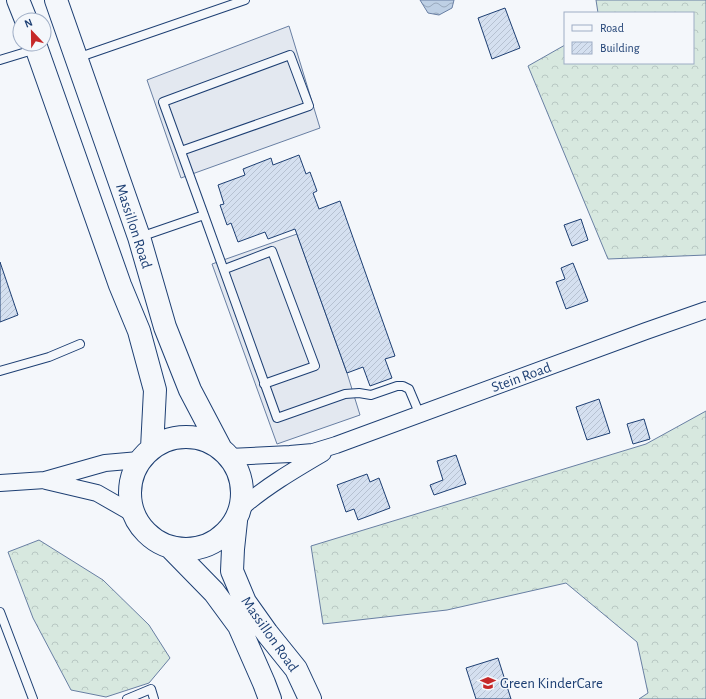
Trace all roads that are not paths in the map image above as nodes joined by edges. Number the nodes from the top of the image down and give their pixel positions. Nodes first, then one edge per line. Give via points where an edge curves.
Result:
1 (18, 0) edge
2 (56, 0) edge
3 (245, 0) edge
4 (23, 12) edge
5 (20, 52) edge
6 (37, 52) edge
7 (76, 59) junction
8 (0, 60) edge
9 (181, 151) junction
10 (204, 215) junction
11 (139, 237) junction
12 (224, 269) junction
13 (706, 310) edge
14 (80, 344) dead end
15 (0, 371) edge
16 (264, 384) junction
17 (420, 414) junction
18 (336, 445) junction
19 (225, 453) junction
20 (146, 454) junction
21 (45, 480) junction
22 (0, 483) edge
23 (132, 513) junction
24 (238, 515) junction
25 (170, 548) junction
26 (0, 612) edge
27 (33, 699) edge
28 (127, 699) edge
29 (154, 699) edge
30 (270, 699) edge
31 (310, 699) edge

1 - 4 main road
2 - 7 main road, Massillon Road
3 - 7 lane
5 - 8 lane
6 - 20 main road via 120,285 139,331 155,390
7 - 11 main road, Massillon Road
9 - 9 lane via 163,102 290,55 309,106
9 - 10 lane
10 - 11 lane
10 - 12 lane
11 - 19 main road, Massillon Road via 168,334 190,390
12 - 16 lane
12 - 16 lane via 272,250 315,366
13 - 17 street, Stein Road
14 - 15 lane via 49,358
16 - 17 lane via 277,418 345,394 371,395 396,386 408,389
17 - 18 street, Stein Road
18 - 19 street, Stein Road via 313,452 290,454
18 - 24 street, Stein Road via 249,501
19 - 20 main road via 207,440 188,437 168,439
19 - 24 main road via 236,465 242,483 242,502
20 - 21 street
20 - 23 main road via 131,477 129,495
21 - 22 street
21 - 23 street via 97,493
23 - 25 main road via 141,528 154,541
24 - 25 main road via 224,536 207,546 188,550
24 - 31 main road, Massillon Road via 232,571 245,602 296,670
25 - 30 main road, Massillon Road via 214,592 239,626
26 - 27 lane
28 - 29 lane via 151,689

